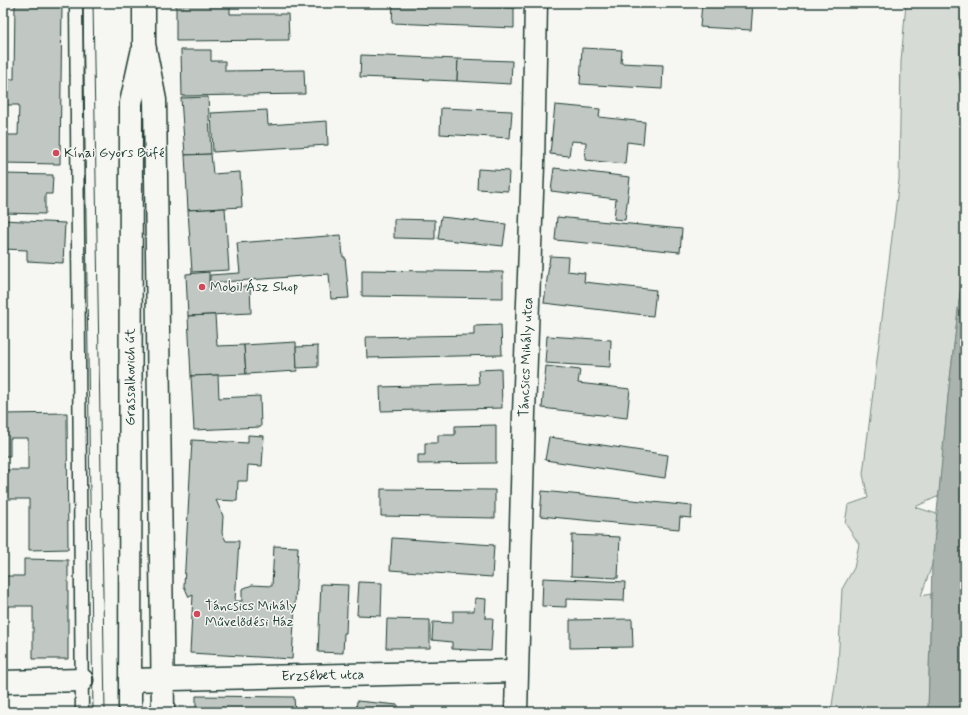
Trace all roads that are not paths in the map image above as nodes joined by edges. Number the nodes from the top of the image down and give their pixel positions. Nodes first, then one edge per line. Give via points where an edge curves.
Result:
1 (76, 3) edge
2 (144, 3) edge
3 (536, 3) edge
4 (144, 44) junction
5 (516, 671) junction
6 (82, 680) junction
7 (130, 680) junction
8 (163, 680) junction
9 (3, 682) edge
10 (82, 712) edge
11 (130, 712) edge
12 (163, 712) edge
13 (516, 712) edge

1 - 6 lane
2 - 4 main road, Grassalkovich út
3 - 5 main road, Táncsics Mihály utca
4 - 7 main road, Grassalkovich út via 131,103
4 - 8 main road, Grassalkovich út via 155,100
5 - 8 main road, Erzsébet utca
5 - 13 main road, Táncsics Mihály utca
6 - 9 main road
6 - 10 lane
7 - 8 main road, Erzsébet utca
7 - 11 main road, Grassalkovich út
8 - 12 main road, Grassalkovich út

